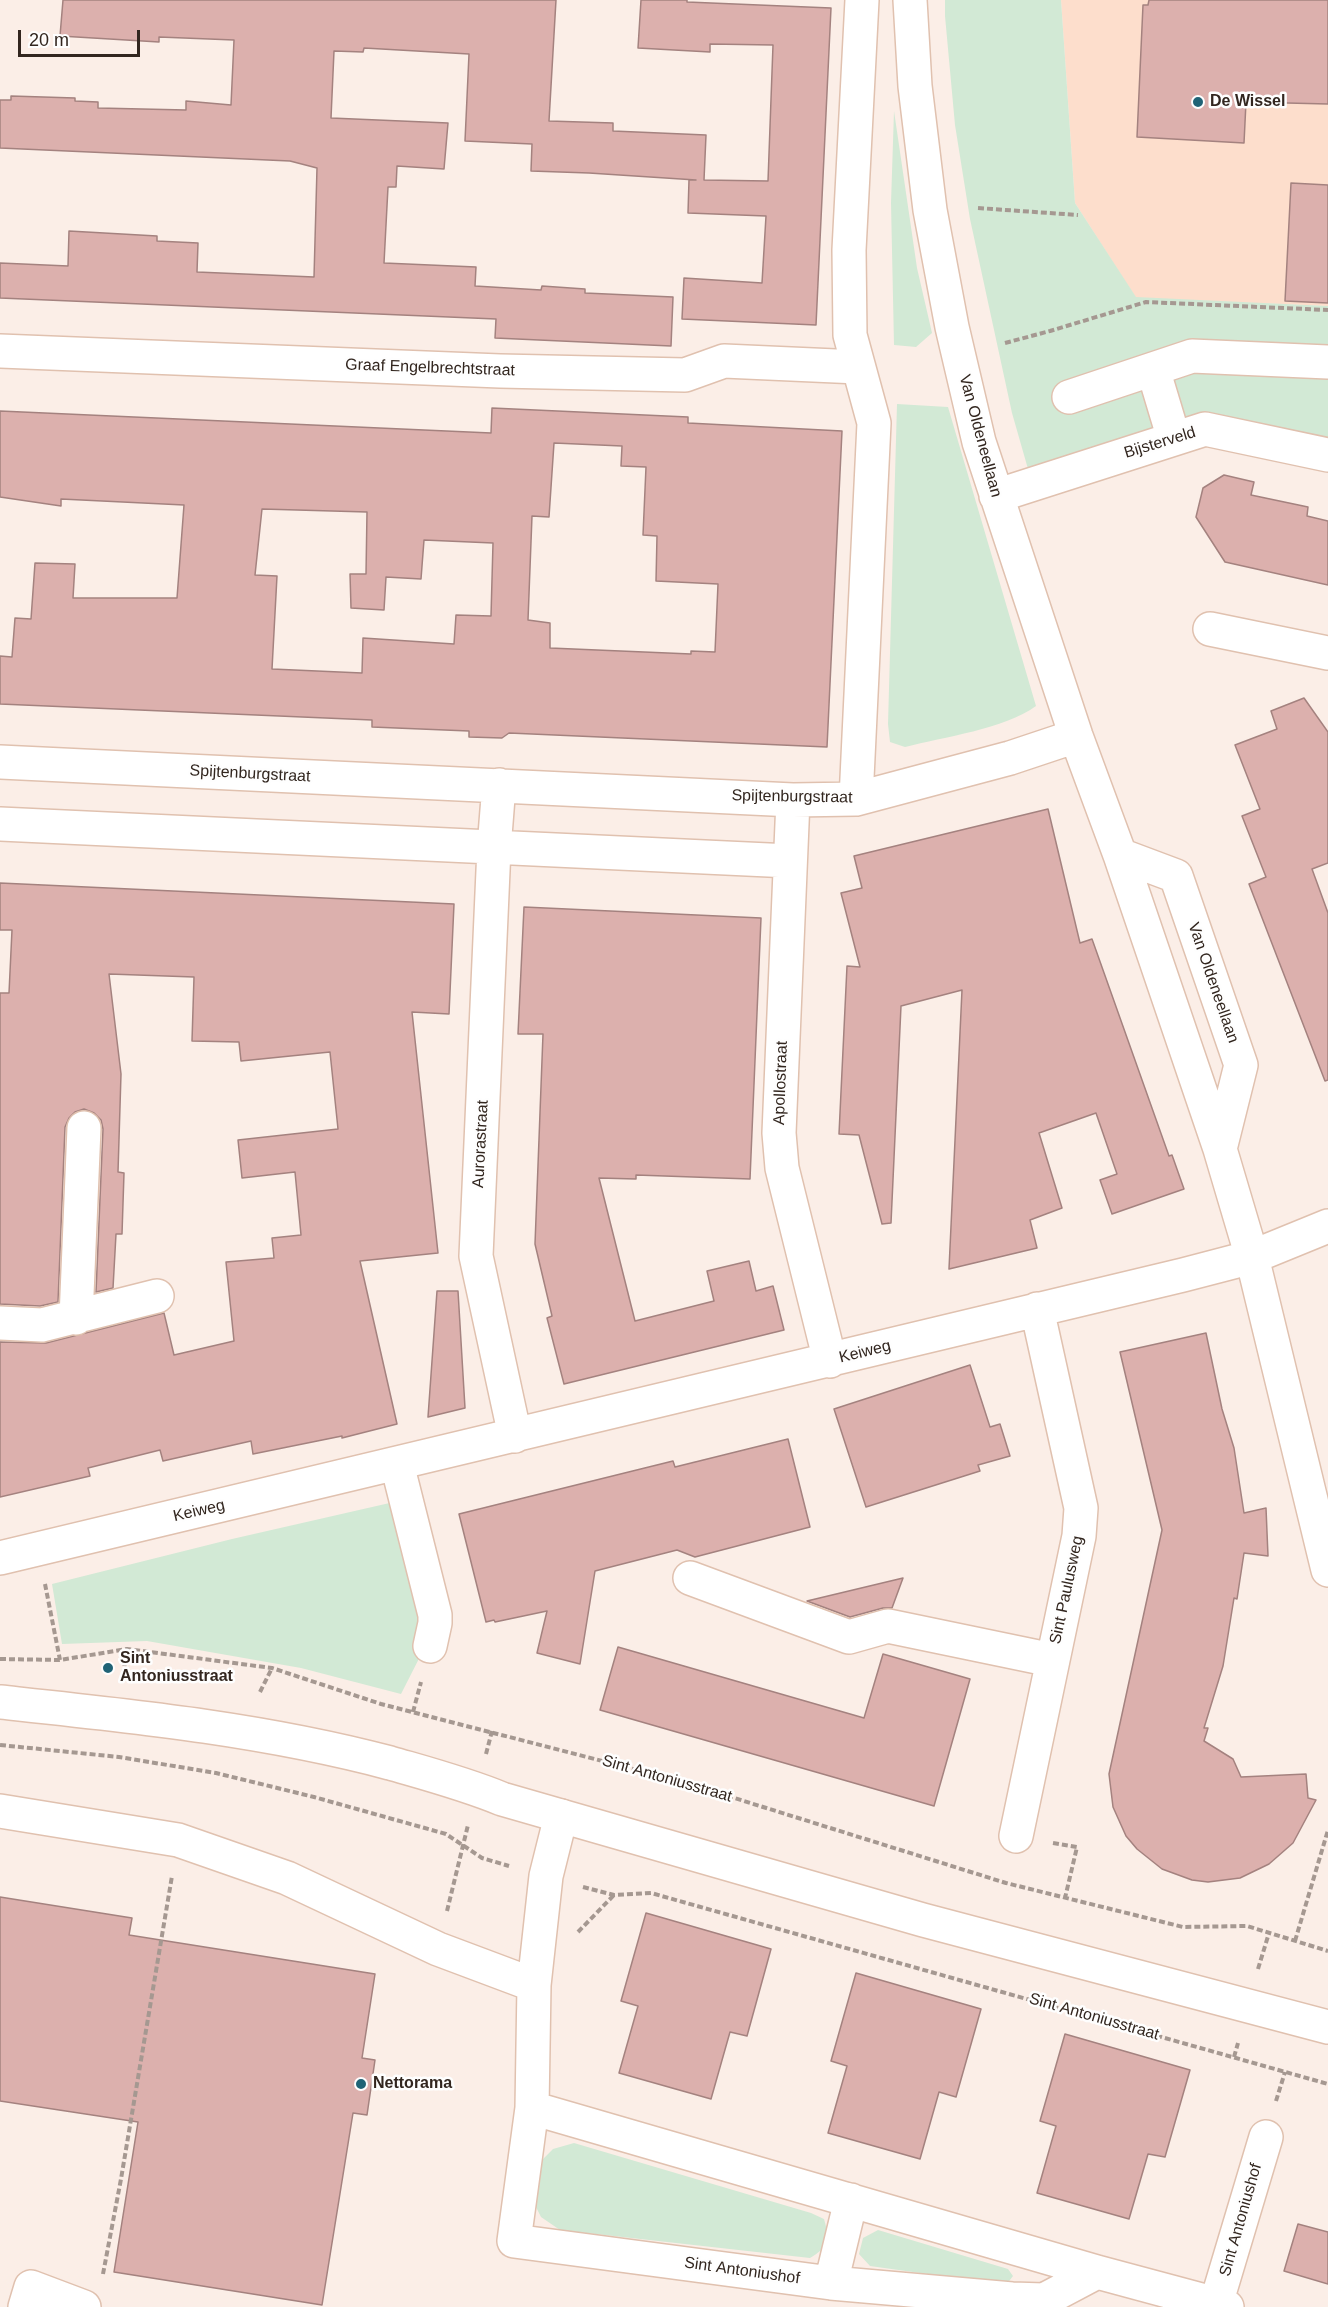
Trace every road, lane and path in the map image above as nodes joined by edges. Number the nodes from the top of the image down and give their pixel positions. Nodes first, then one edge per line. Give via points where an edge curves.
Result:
1 (862, 0) edge
2 (910, 0) edge
3 (978, 208) dead end
4 (1078, 215) dead end
5 (1328, 310) edge
6 (1005, 343) dead end
7 (0, 351) edge
8 (1328, 362) edge
9 (858, 367) junction
10 (1153, 369) junction
11 (1069, 397) dead end
12 (1174, 439) junction
13 (1328, 455) edge
14 (996, 496) junction
15 (1210, 629) dead end
16 (1328, 653) edge
17 (1076, 736) junction
18 (0, 762) edge
19 (500, 785) junction
20 (856, 799) junction
21 (793, 800) junction
22 (0, 824) edge
23 (494, 848) junction
24 (1120, 855) junction
25 (790, 861) junction
26 (84, 1128) dead end
27 (1220, 1149) junction
28 (1328, 1226) edge
29 (1252, 1257) junction
30 (157, 1296) dead end
31 (1037, 1309) junction
32 (76, 1318) junction
33 (0, 1323) edge
34 (830, 1361) junction
35 (515, 1436) junction
36 (398, 1464) junction
37 (38, 1549) junction
38 (0, 1558) edge
39 (1328, 1570) edge
40 (690, 1578) dead end
41 (430, 1646) dead end
42 (127, 1649) junction
43 (0, 1659) edge
44 (60, 1660) junction
45 (1052, 1660) junction
46 (272, 1668) junction
47 (123, 1675) dead end
48 (260, 1692) dead end
49 (0, 1702) edge
50 (492, 1731) junction
51 (0, 1745) edge
52 (478, 1789) junction
53 (0, 1811) edge
54 (561, 1816) junction
55 (1328, 1830) edge
56 (1016, 1836) joint
57 (178, 1840) junction
58 (463, 1846) junction
59 (546, 1876) junction
60 (1065, 1898) junction
61 (1295, 1941) junction
62 (438, 1949) junction
63 (1328, 1951) edge
64 (534, 1985) junction
65 (1328, 2028) edge
66 (1328, 2084) edge
67 (532, 2108) junction
68 (1266, 2137) dead end
69 (851, 2200) junction
70 (1097, 2272) junction
71 (831, 2283) junction
72 (93, 2296) edge
73 (1222, 2306) edge
74 (24, 2307) edge

1 - 9 street via 849,250 850,335
2 - 14 street, Van Oldeneellaan via 915,86 930,210 952,327
3 - 4 path
5 - 6 path via 1146,302
7 - 9 street, Graaf Engelbrechtstraat via 686,375 724,361
8 - 10 street via 1192,356
9 - 20 street via 874,423
10 - 11 street
10 - 12 street
12 - 13 street, Bijsterveld via 1205,429
12 - 14 street, Bijsterveld
14 - 17 street, Van Oldeneellaan
15 - 16 street
17 - 20 street, Spijtenburgstraat
17 - 24 street, Van Oldeneellaan
18 - 19 street, Spijtenburgstraat
19 - 21 street, Spijtenburgstraat
19 - 23 street
20 - 21 street, Spijtenburgstraat
21 - 25 street, Apollostraat
22 - 23 street
23 - 25 street
23 - 35 street, Aurorastraat via 476,1256
24 - 27 street, Van Oldeneellaan
24 - 27 street, Van Oldeneellaan via 1176,876 1207,965 1241,1065
25 - 34 street, Apollostraat via 779,1133 782,1168
26 - 32 street
27 - 29 street, Van Oldeneellaan
28 - 29 street, Keiweg
29 - 31 street, Keiweg
29 - 39 street
30 - 32 street
31 - 34 street, Keiweg
31 - 45 street, Sint Paulusweg via 1081,1508 1080,1536
32 - 33 street via 42,1325
34 - 35 street, Keiweg
35 - 36 street, Keiweg
36 - 37 street, Keiweg
36 - 41 street via 435,1614
37 - 38 street, Keiweg
37 - 44 path
40 - 45 street via 849,1637 888,1626
42 - 44 path, Sint Antoniusstraat
42 - 46 path, Sint Antoniusstraat
42 - 47 path
43 - 44 path, Sint Antoniusstraat
45 - 56 street, Sint Paulusweg
46 - 48 path
46 - 50 path, Sint Antoniusstraat via 381,1704
49 - 52 street via 216,1727 337,1749
50 - 52 path
50 - 60 path, Sint Antoniusstraat via 680,1781
51 - 58 path, Sint Antoniusstraat via 119,1757 216,1773 446,1834
52 - 54 street
52 - 58 path
53 - 57 street
54 - 59 street
54 - 65 street via 923,1920
55 - 61 path
56 - 60 path via 1077,1847
57 - 62 street via 287,1878
57 - 72 path via 123,2167
58 - 59 path, Sint Antoniusstraat via 482,1858
58 - 62 path
59 - 64 street
59 - 66 path, Sint Antoniusstraat via 614,1895 651,1893
60 - 61 path, Sint Antoniusstraat via 1183,1927 1247,1926
61 - 63 path, Sint Antoniusstraat
62 - 64 street
64 - 67 street, Sint Antoniushof
67 - 69 street, Sint Antoniushof
67 - 71 street, Sint Antoniushof via 514,2241
68 - 73 street, Sint Antoniushof
69 - 70 street, Sint Antoniushof
69 - 71 street
70 - 71 street, Sint Antoniushof via 1044,2300
70 - 73 street, Sint Antoniushof
72 - 74 street via 31,2287

